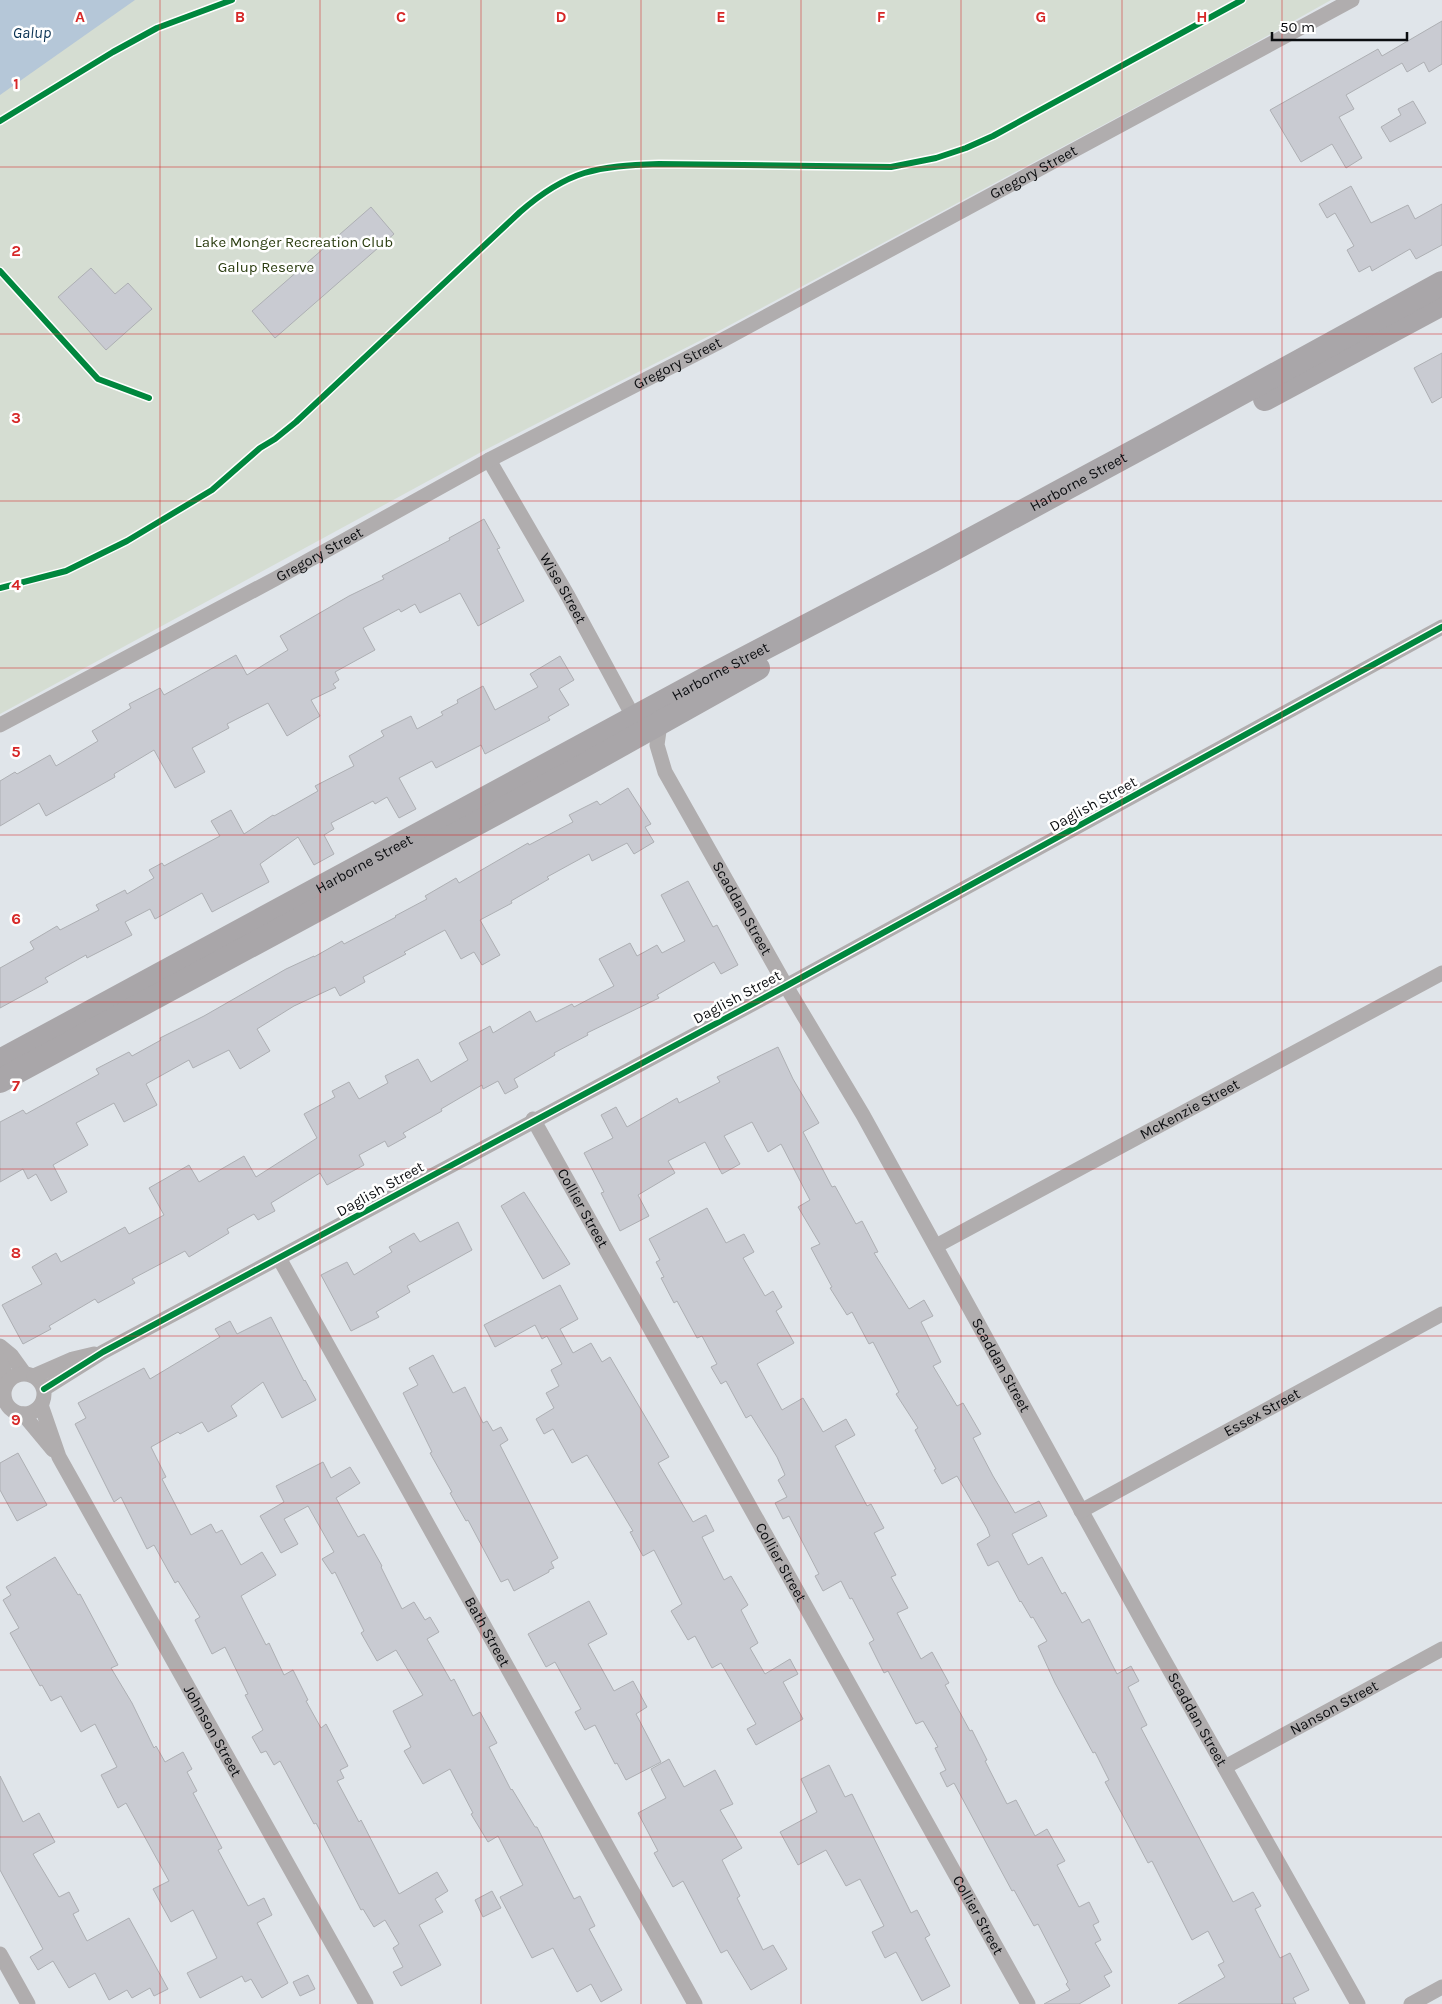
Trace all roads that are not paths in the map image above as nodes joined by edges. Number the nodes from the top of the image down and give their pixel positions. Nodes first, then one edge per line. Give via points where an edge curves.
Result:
1 (1352, 0) edge
2 (1442, 283) edge
3 (1442, 304) edge
4 (490, 460) junction
5 (1442, 627) edge
6 (634, 718) junction
7 (660, 724) junction
8 (0, 725) edge
9 (1442, 973) edge
10 (786, 986) junction
11 (0, 1061) edge
12 (0, 1081) edge
13 (534, 1119) junction
14 (936, 1246) junction
15 (279, 1258) junction
16 (1442, 1314) edge
17 (0, 1346) edge
18 (103, 1352) junction
19 (0, 1360) edge
20 (29, 1374) junction
21 (4, 1389) edge
22 (44, 1389) junction
23 (42, 1405) junction
24 (12, 1414) edge
25 (59, 1457) junction
26 (1081, 1511) junction
27 (1442, 1649) edge
28 (1224, 1767) junction
29 (0, 1954) edge
30 (1442, 1988) edge
31 (28, 2004) edge
32 (366, 2004) edge
33 (695, 2004) edge
34 (1028, 2004) edge
35 (1358, 2004) edge
36 (1411, 2004) edge

1 - 4 street, Gregory Street via 722,341
2 - 6 main road, Harborne Street
3 - 7 main road, Harborne Street via 762,666
4 - 6 street, Wise Street
4 - 8 street, Gregory Street
5 - 10 street, Daglish Street
6 - 11 main road, Harborne Street
7 - 10 street, Scaddan Street via 657,745 665,772
7 - 12 main road, Harborne Street
9 - 14 street, McKenzie Street
10 - 13 street, Daglish Street
10 - 14 street, Scaddan Street via 863,1114
13 - 15 street, Daglish Street
13 - 34 street, Collier Street
14 - 26 street, Scaddan Street
15 - 18 street, Daglish Street
15 - 33 street, Bath Street
16 - 26 street, Essex Street
17 - 20 street
18 - 20 street, Daglish Street
18 - 22 street, Daglish Street
19 - 21 street
20 - 21 street via 15,1375
20 - 22 street
21 - 24 street
22 - 23 street
23 - 24 street via 33,1412
23 - 25 street, Johnson Street
24 - 25 street, Johnson Street
25 - 32 street, Johnson Street
26 - 28 street, Scaddan Street
27 - 28 street, Nanson Street
28 - 35 street, Scaddan Street
29 - 31 street
30 - 36 street

